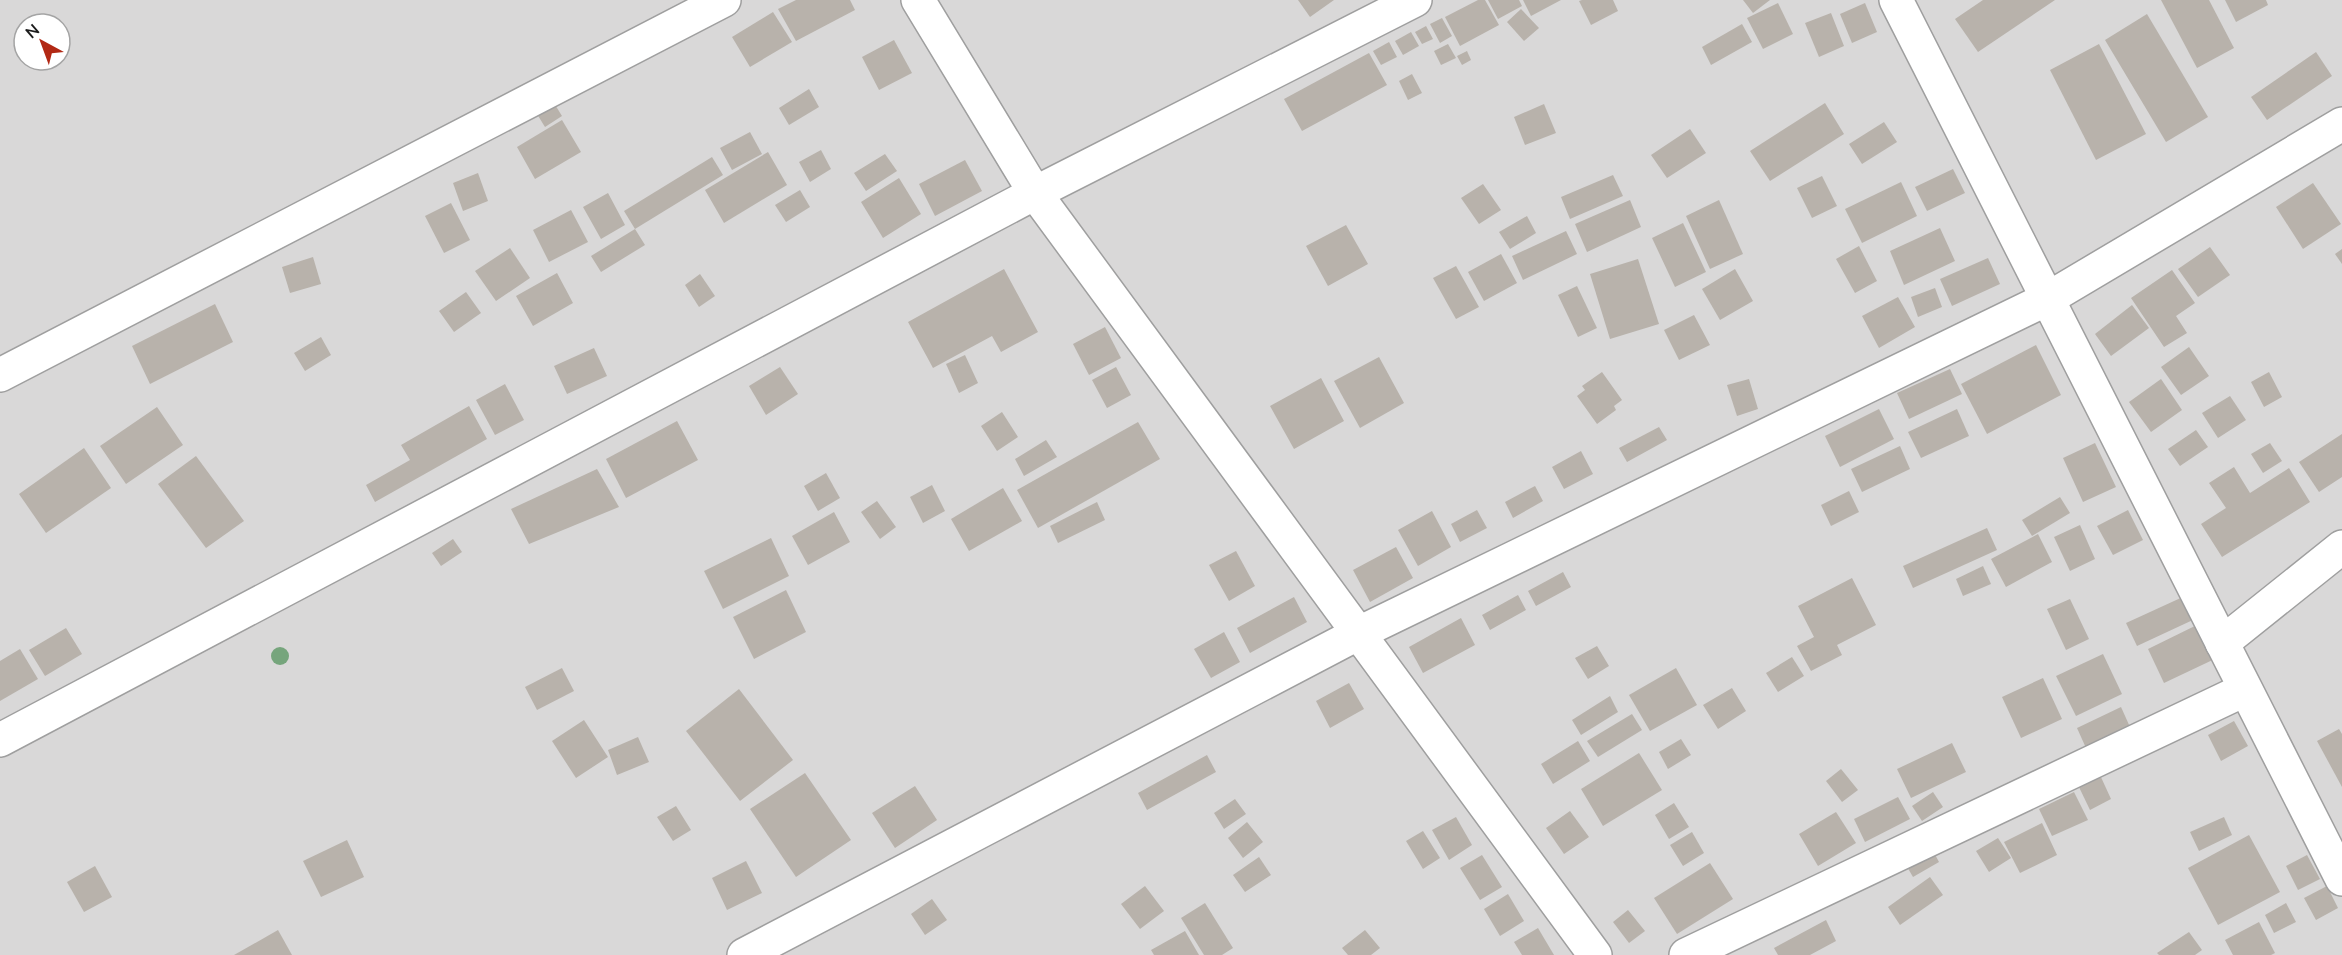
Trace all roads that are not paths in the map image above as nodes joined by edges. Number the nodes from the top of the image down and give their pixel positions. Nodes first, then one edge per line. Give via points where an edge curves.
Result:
1 (724, 0) edge
2 (918, 0) edge
3 (1415, 0) edge
4 (1896, 0) edge
5 (2342, 123) edge
6 (1035, 193) junction
7 (2049, 298) junction
8 (0, 375) edge
9 (2342, 548) edge
10 (1359, 633) junction
11 (2222, 643) junction
12 (2244, 690) junction
13 (0, 740) edge
14 (2342, 879) edge
15 (744, 955) edge
16 (1595, 955) edge
17 (1686, 955) edge

1 - 8 street
2 - 6 street
3 - 6 street
4 - 7 street
5 - 7 street
6 - 10 street
6 - 13 street
7 - 10 street
7 - 11 street
9 - 11 street
10 - 15 street
10 - 16 street
11 - 12 street
12 - 14 street
12 - 17 street

